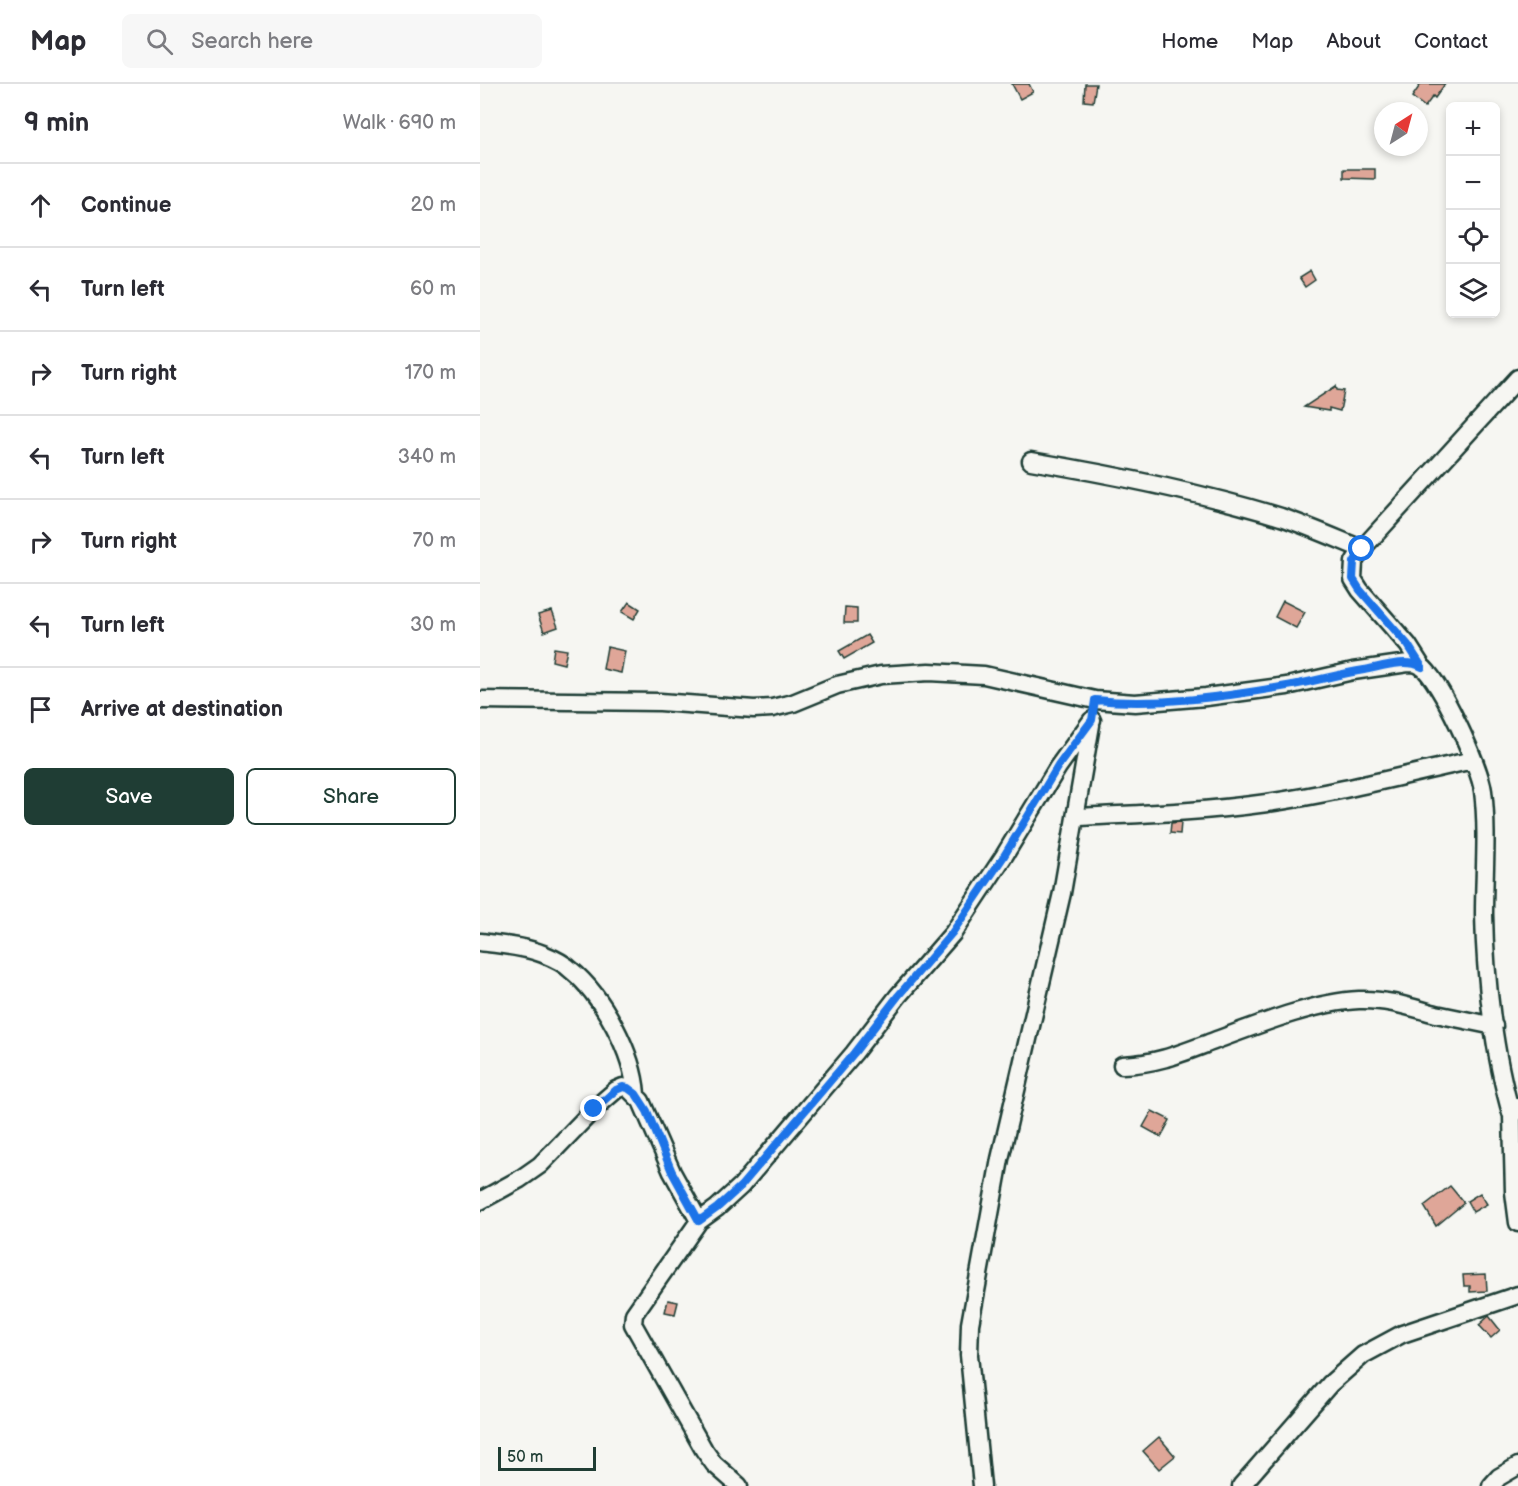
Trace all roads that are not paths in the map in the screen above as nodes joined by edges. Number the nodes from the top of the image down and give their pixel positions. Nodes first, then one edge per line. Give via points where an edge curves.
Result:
1 (1518, 378) edge
2 (1031, 461) dead end
3 (1362, 549) junction
4 (1422, 667) junction
5 (480, 700) edge
6 (1095, 700) junction
7 (1092, 720) junction
8 (1473, 760) junction
9 (1075, 818) junction
10 (480, 942) edge
11 (1494, 1026) junction
12 (1122, 1065) dead end
13 (636, 1094) junction
14 (1515, 1110) edge
15 (480, 1201) edge
16 (699, 1221) junction
17 (1518, 1223) edge
18 (1518, 1295) edge
19 (1518, 1466) edge
20 (739, 1486) edge
21 (982, 1486) edge
22 (1241, 1486) edge
23 (1491, 1486) edge

1 - 3 street
2 - 3 street via 1203,495 1283,518
3 - 4 street via 1354,562 1353,579
4 - 6 street via 1408,663 1206,697 1135,703
4 - 8 street via 1433,678
5 - 6 street via 660,702 753,709 793,703 881,675 929,672 984,675
6 - 7 street
7 - 9 street
7 - 16 street via 1058,766 952,933 741,1186
8 - 9 street via 1269,803
8 - 11 street via 1483,791 1484,916
9 - 21 street via 1050,949 1000,1159 970,1324 969,1355
10 - 13 street via 541,953 571,969 613,1023 630,1058
11 - 12 street via 1401,1004 1358,1000 1326,1004 1177,1055
11 - 14 street via 1506,1098
13 - 15 street via 628,1088 616,1090 540,1166
13 - 16 street
14 - 17 street via 1514,1192
16 - 20 street via 634,1314 633,1324 704,1450
18 - 22 street via 1402,1334 1364,1355 1330,1384
19 - 23 street

